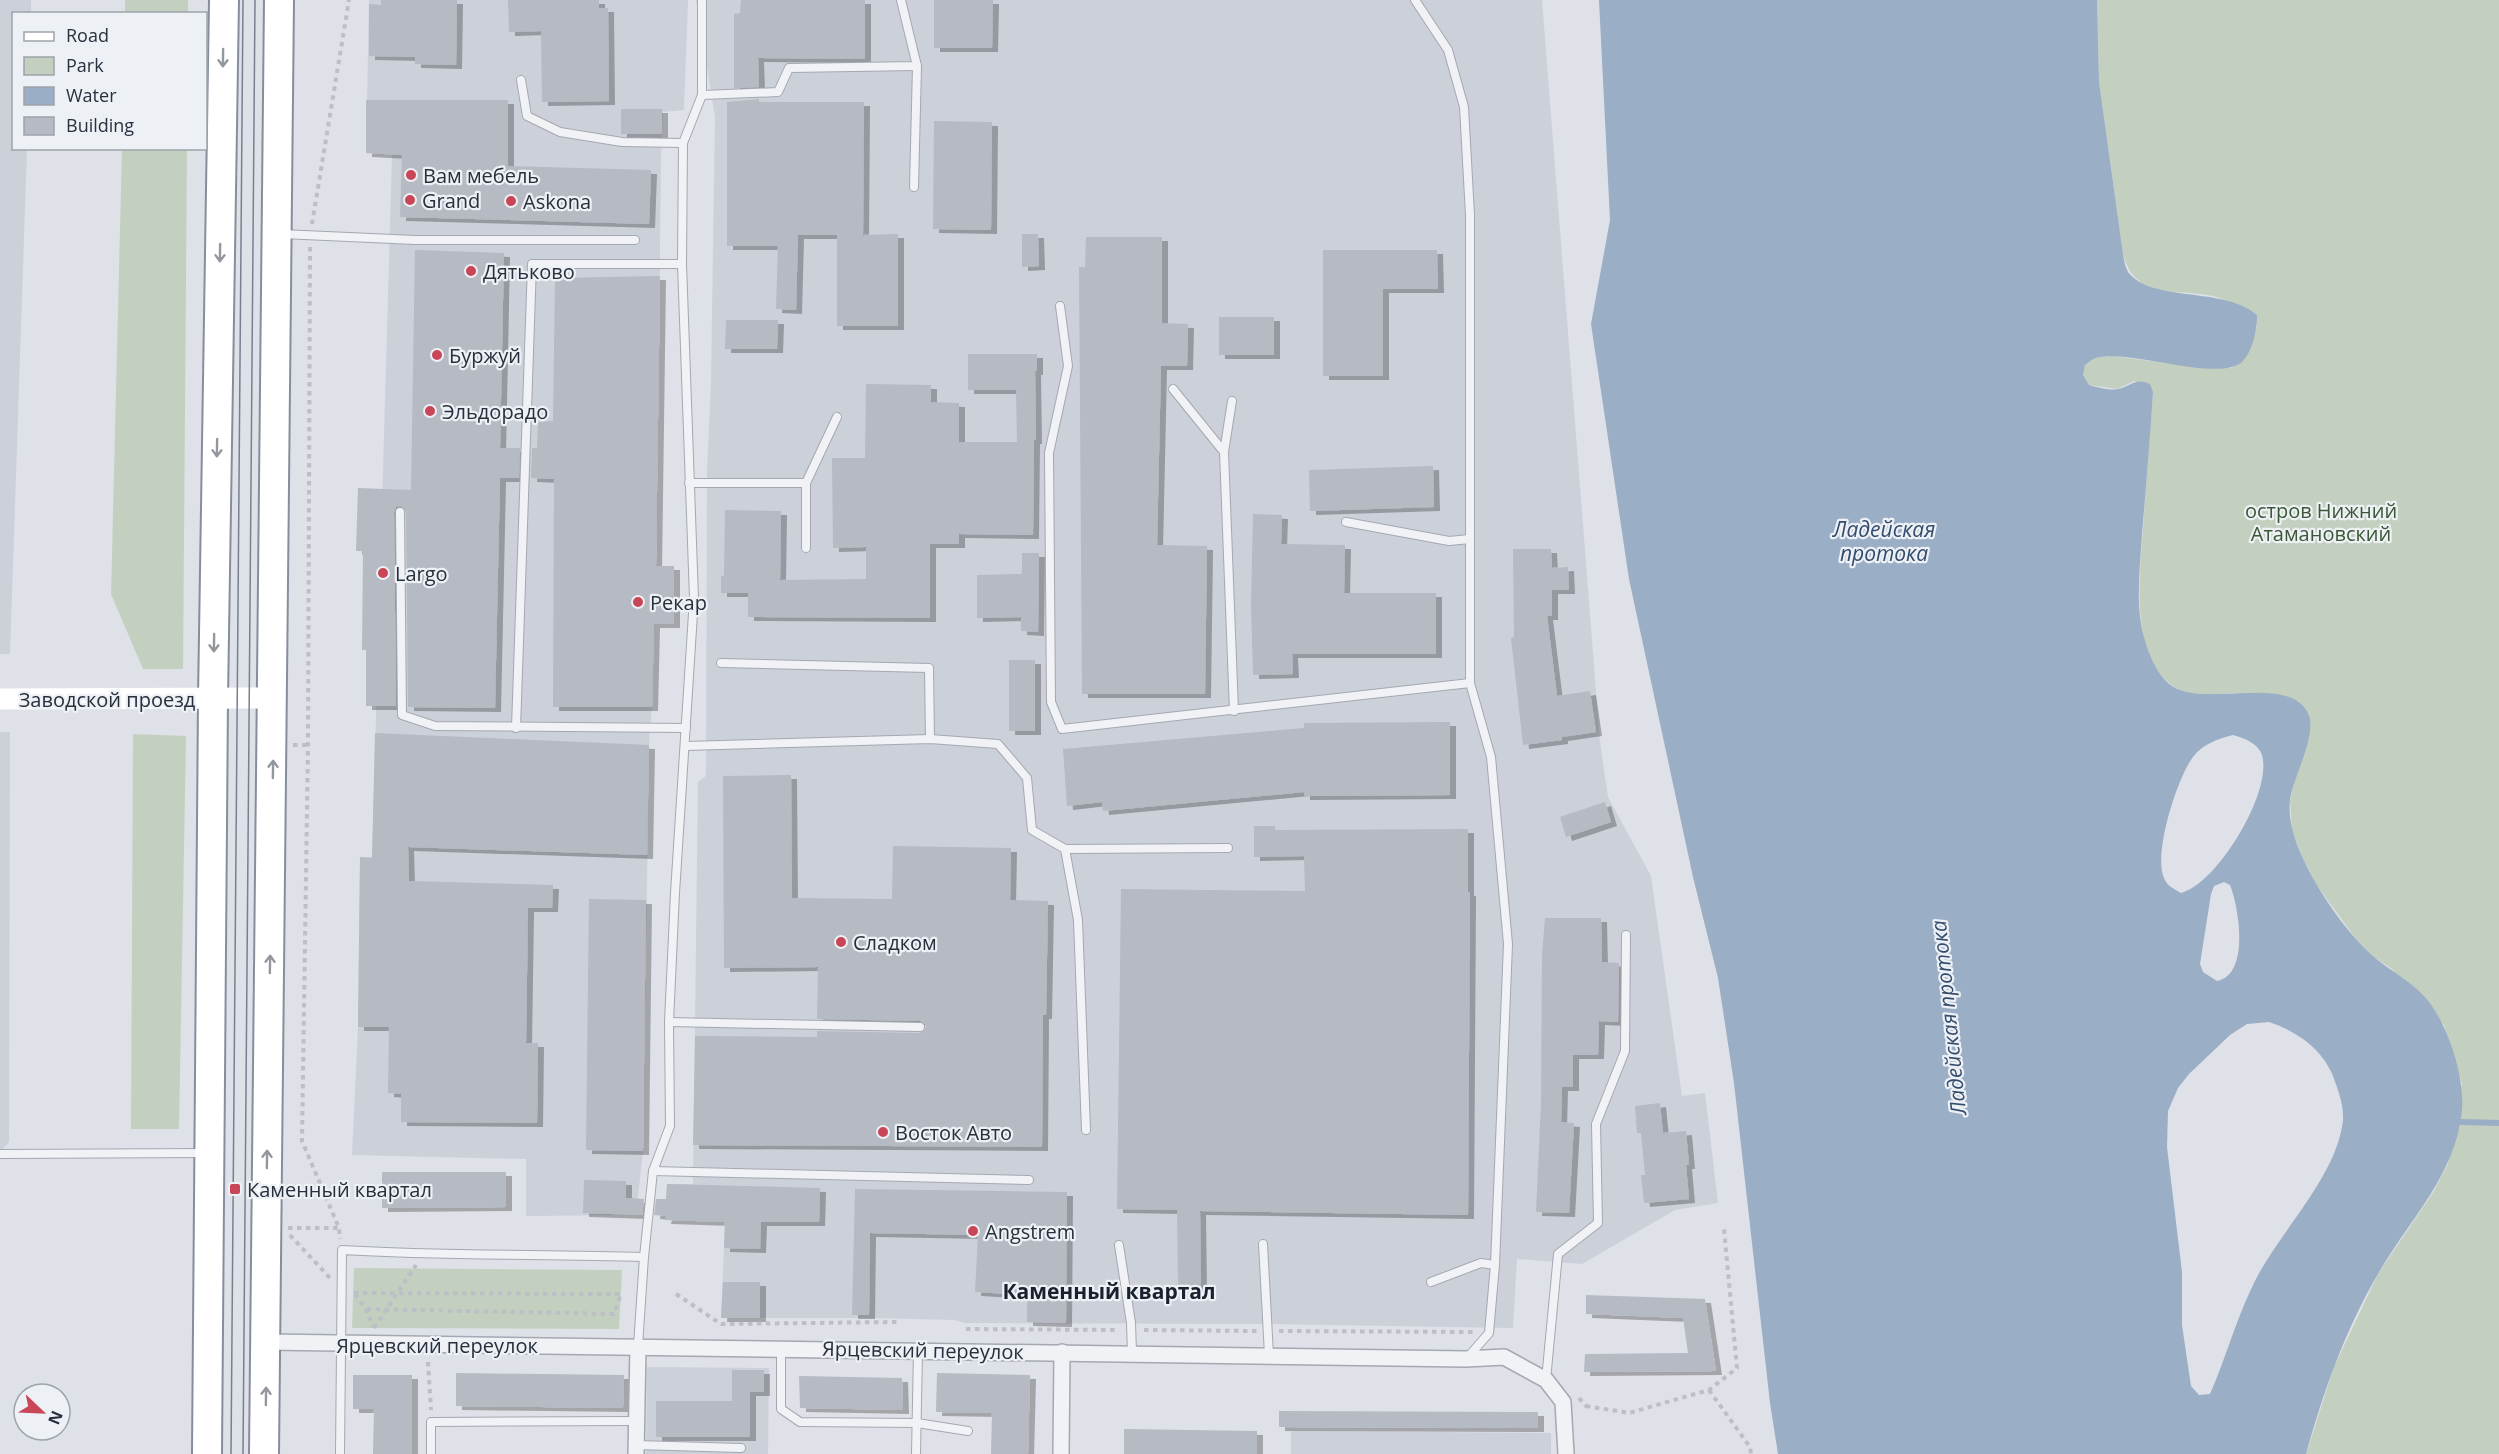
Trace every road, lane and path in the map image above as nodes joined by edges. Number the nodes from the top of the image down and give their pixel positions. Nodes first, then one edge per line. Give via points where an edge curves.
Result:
1 (224, 0) edge
2 (279, 0) edge
3 (349, 0) edge
4 (702, 0) edge
5 (901, 0) edge
6 (1414, 0) edge
7 (917, 66) junction
8 (521, 80) dead end
9 (702, 95) junction
10 (683, 143) junction
11 (914, 187) dead end
12 (277, 234) junction
13 (310, 234) junction
14 (634, 240) dead end
15 (682, 264) junction
16 (1060, 306) dead end
17 (1173, 389) dead end
18 (1232, 401) dead end
19 (837, 417) dead end
20 (1224, 452) junction
21 (689, 483) junction
22 (806, 483) junction
23 (400, 512) dead end
24 (1346, 522) dead end
25 (1470, 539) junction
26 (806, 548) dead end
27 (720, 663) dead end
28 (1470, 683) junction
29 (213, 698) junction
30 (273, 698) junction
31 (0, 699) edge
32 (1234, 711) junction
33 (516, 728) junction
34 (686, 728) junction
35 (930, 739) junction
36 (292, 745) dead end
37 (308, 745) junction
38 (686, 746) junction
39 (1228, 848) dead end
40 (1065, 849) junction
41 (1626, 935) dead end
42 (669, 1022) junction
43 (920, 1027) dead end
44 (1086, 1130) dead end
45 (208, 1153) junction
46 (0, 1154) edge
47 (653, 1171) junction
48 (1029, 1180) dead end
49 (284, 1228) dead end
50 (1724, 1229) dead end
51 (1263, 1244) dead end
52 (1119, 1245) dead end
53 (424, 1255) junction
54 (644, 1257) junction
55 (1495, 1265) junction
56 (1431, 1282) dead end
57 (353, 1293) dead end
58 (396, 1293) junction
59 (676, 1294) dead end
60 (366, 1310) dead end
61 (386, 1310) junction
62 (897, 1322) dead end
63 (374, 1329) dead end
64 (966, 1329) dead end
65 (1132, 1330) junction
66 (1269, 1331) junction
67 (1474, 1332) dead end
68 (267, 1342) junction
69 (341, 1344) junction
70 (638, 1346) junction
71 (781, 1348) junction
72 (918, 1350) junction
73 (1062, 1352) junction
74 (1132, 1353) junction
75 (1269, 1355) junction
76 (1466, 1359) junction
77 (418, 1362) dead end
78 (1546, 1380) junction
79 (1709, 1390) junction
80 (1563, 1402) junction
81 (636, 1421) junction
82 (431, 1422) junction
83 (916, 1423) junction
84 (968, 1431) dead end
85 (741, 1448) dead end
86 (636, 1450) edge
87 (207, 1454) edge
88 (264, 1454) edge
89 (340, 1454) edge
90 (431, 1454) edge
91 (916, 1454) edge
92 (1060, 1454) edge
93 (1566, 1454) edge
94 (1751, 1454) edge

1 -> 29 highway
2 - 12 highway
3 - 13 path
4 - 9 lane
5 - 7 lane
6 - 25 lane via 1448,50 1464,107 1470,215
7 - 9 lane via 789,68 778,92
7 - 11 lane
8 - 10 lane via 526,116 560,132 621,142
9 - 10 lane
10 - 15 lane
12 - 13 lane
12 - 30 highway
13 - 14 lane via 416,240
13 - 37 path
15 - 21 lane
15 - 33 lane via 532,264
16 - 32 lane via 1068,366 1049,453 1051,702 1062,729
17 - 20 lane
18 - 20 lane
19 - 22 lane
20 - 32 lane
21 - 22 lane
21 - 34 lane via 694,598
22 - 26 lane
23 - 33 lane via 402,715 435,726
24 - 25 lane via 1449,541
25 - 28 lane
27 - 35 lane via 929,668
28 - 32 lane
28 - 55 lane via 1491,758 1508,944
29 - 30 street, Заводской проезд
29 - 31 street, Заводской проезд
29 - 45 highway
68 -> 30 highway
33 - 34 lane
34 - 38 lane
35 - 38 lane
35 - 40 lane via 998,744 1027,778 1032,830
36 - 37 path
37 - 49 path via 302,1141 339,1228
38 - 42 lane
39 - 40 lane
40 - 44 lane via 1078,920
41 - 78 lane via 1625,1051 1596,1124 1598,1223 1558,1254
42 - 43 lane
42 - 47 lane via 669,1126
45 - 46 lane
45 - 87 highway
47 - 48 lane
47 - 54 lane
50 - 79 path via 1737,1368
51 - 66 lane
52 - 65 lane
53 - 54 lane
53 - 58 path
53 - 69 lane via 342,1250
54 - 70 lane
55 - 56 lane via 1481,1263
55 - 76 lane via 1488,1333
57 - 58 path
58 - 61 path
58 - 61 path via 621,1294 614,1314
59 - 62 path via 721,1324
60 - 61 path
61 - 63 path
64 - 65 path
65 - 66 path
65 - 74 lane
66 - 67 path
66 - 75 lane
68 - 69 street, Ярцевский переулок
88 -> 68 highway
69 - 70 street, Ярцевский переулок
69 - 89 lane
70 - 71 street, Ярцевский переулок
70 - 81 street
71 - 72 street, Ярцевский переулок
71 - 83 lane via 781,1409 800,1422
72 - 73 street, Ярцевский переулок
72 - 83 lane
73 - 74 street, Ярцевский переулок
73 - 92 street
74 - 75 street, Ярцевский переулок
75 - 76 street, Ярцевский переулок
76 - 78 street, Ярцевский переулок via 1504,1358
77 - 82 path via 430,1362
78 - 80 street, Ярцевский переулок
79 - 80 path via 1629,1413
79 - 94 path via 1750,1447
80 - 93 street
81 - 82 lane
81 - 86 street
82 - 90 lane
83 - 84 lane
83 - 91 lane
85 - 86 lane

